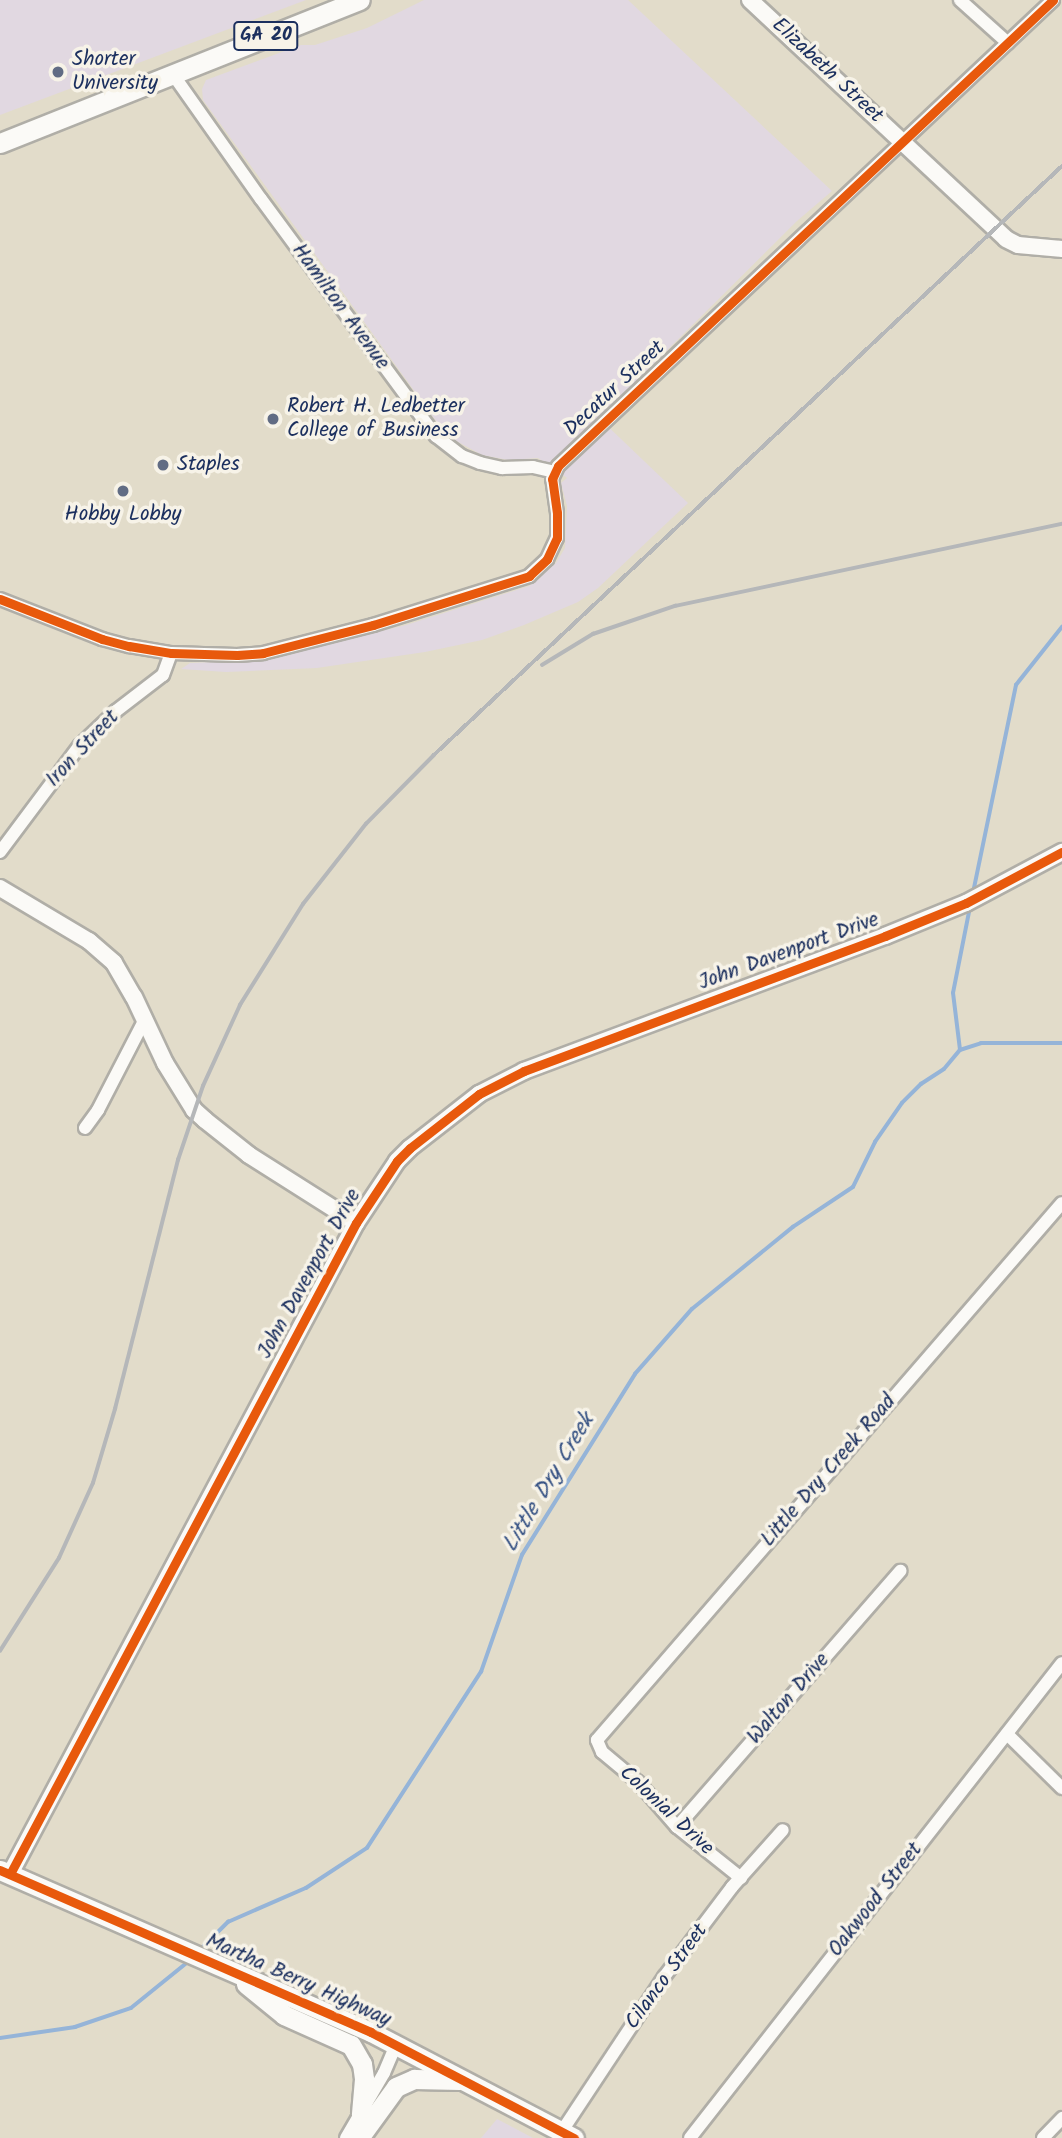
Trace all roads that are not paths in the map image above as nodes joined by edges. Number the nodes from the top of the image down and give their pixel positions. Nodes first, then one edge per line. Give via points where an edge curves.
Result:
1 (360, 0) edge
2 (750, 0) edge
3 (960, 0) edge
4 (1053, 0) edge
5 (1009, 43) junction
6 (173, 73) junction
7 (0, 142) edge
8 (904, 143) junction
9 (1062, 249) edge
10 (554, 472) junction
11 (0, 598) edge
12 (171, 653) junction
13 (0, 852) edge
14 (1062, 852) edge
15 (0, 888) edge
16 (144, 1021) junction
17 (85, 1128) dead end
18 (1062, 1203) edge
19 (356, 1223) junction
20 (900, 1572) dead end
21 (1062, 1663) edge
22 (1007, 1734) junction
23 (597, 1740) joint
24 (1062, 1788) edge
25 (677, 1827) junction
26 (783, 1830) dead end
27 (5, 1872) edge
28 (741, 1878) junction
29 (261, 1989) junction
30 (396, 2045) junction
31 (465, 2080) junction
32 (361, 2115) junction
33 (1062, 2118) edge
34 (568, 2134) edge
35 (346, 2138) edge
36 (359, 2138) edge
37 (690, 2138) edge
38 (1043, 2138) edge

1 - 6 main road, GA 20
2 - 8 street, Elizabeth Street
3 - 5 street
4 - 5 street, Decatur Street
5 - 8 street, Decatur Street
6 - 7 main road, GA 20
6 - 10 street, Hamilton Avenue via 436,436 480,463
8 - 9 street, Elizabeth Street via 1018,245
8 - 10 street, Decatur Street
10 - 12 street via 557,538 547,559 529,576 373,625 263,653
11 - 12 street via 102,639
12 - 13 street, Iron Street via 163,675 80,745
14 - 19 street, John Davenport Drive via 966,903 501,1081 454,1111 410,1148
15 - 16 street via 102,949 123,976
16 - 17 street via 99,1110
16 - 19 street via 183,1093 211,1126
18 - 23 street, Little Dry Creek Road
19 - 27 street, John Davenport Drive
20 - 25 street, Walton Drive
21 - 22 street, Oakwood Street
22 - 24 street
22 - 37 street, Oakwood Street
23 - 25 street, Colonial Drive via 601,1752 638,1782
25 - 28 street, Colonial Drive
26 - 28 street, Cilanco Street
27 - 29 main road, Martha Berry Highway via 217,1962
28 - 34 street, Cilanco Street via 664,1977
29 - 30 main road, Martha Berry Highway
29 - 32 main road via 284,2015 351,2045 365,2079
30 - 31 main road, Martha Berry Highway
30 - 32 street
31 - 34 main road, Martha Berry Highway
31 - 36 main road via 414,2079 396,2087
32 - 35 street
33 - 38 street

